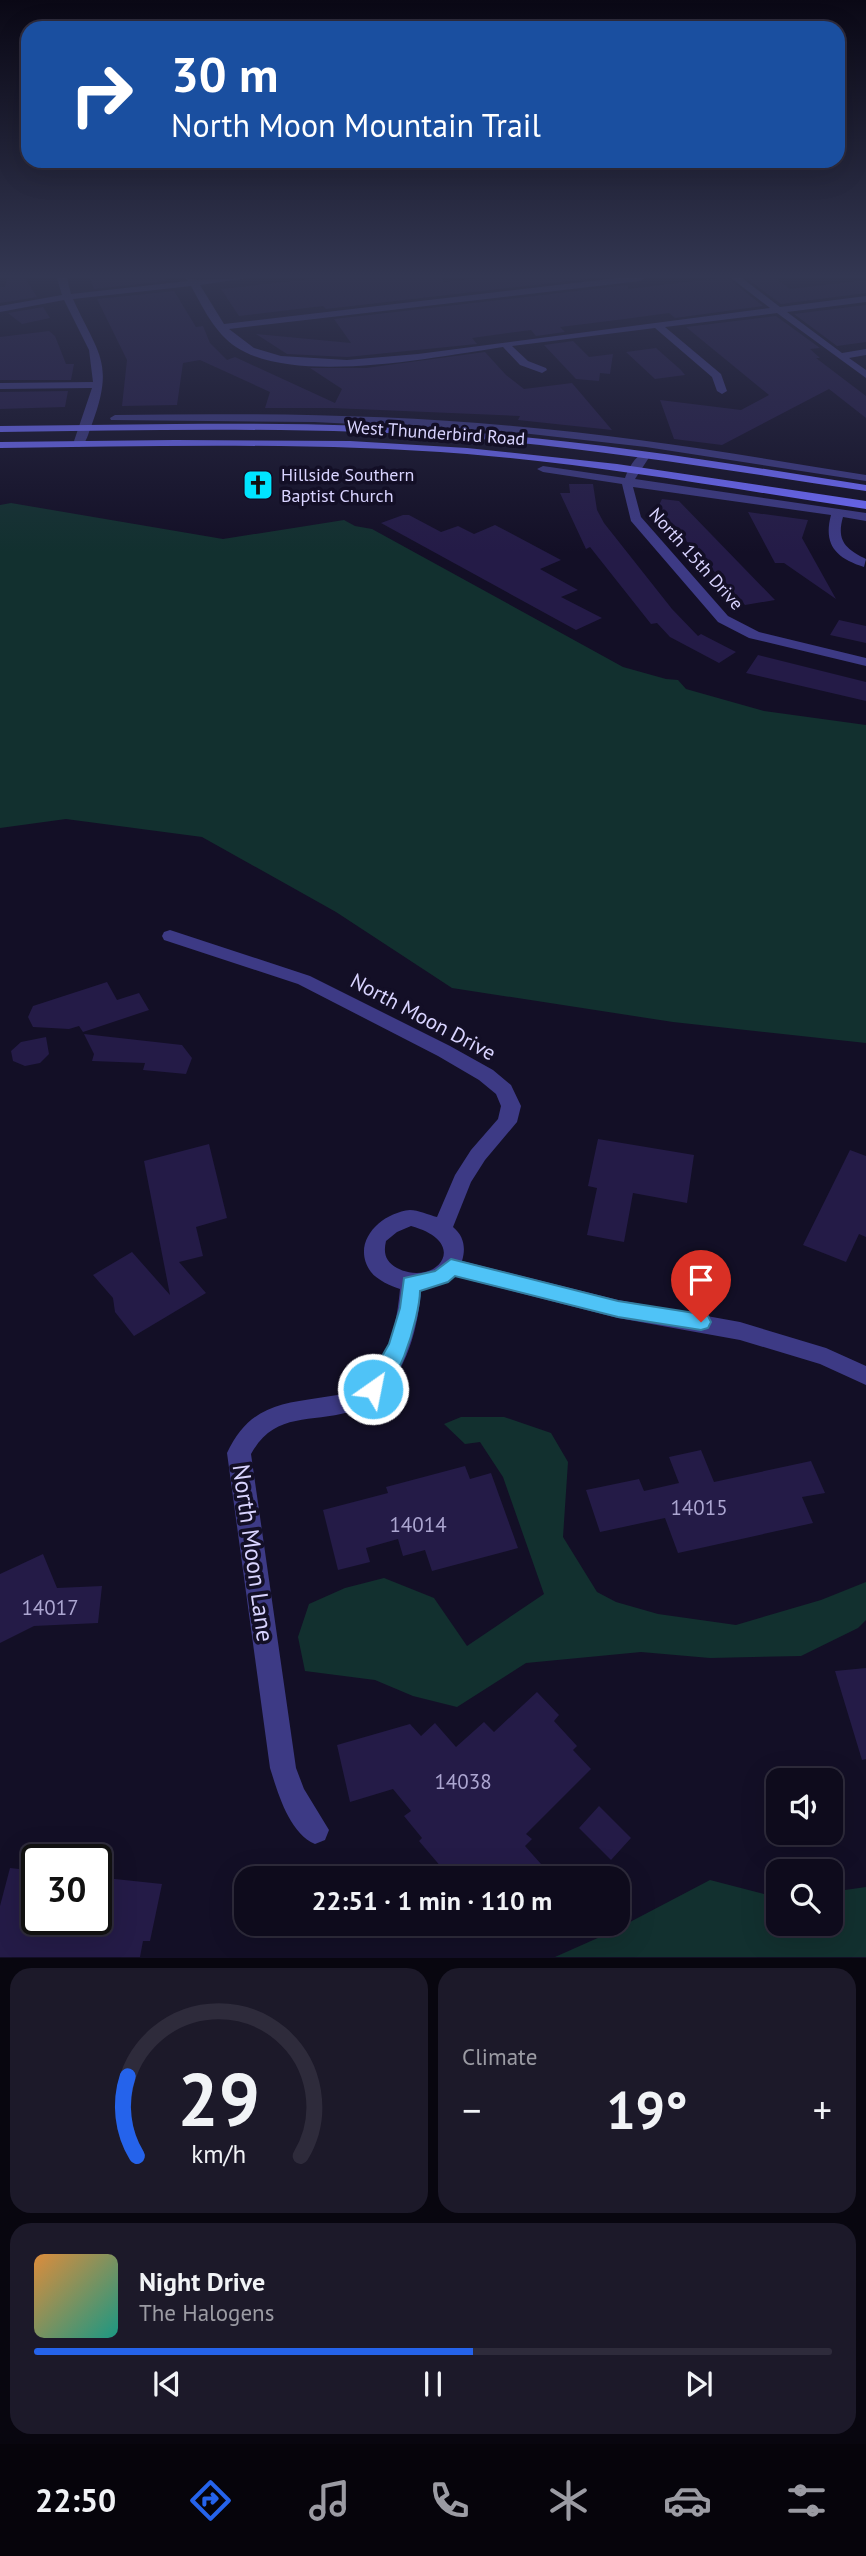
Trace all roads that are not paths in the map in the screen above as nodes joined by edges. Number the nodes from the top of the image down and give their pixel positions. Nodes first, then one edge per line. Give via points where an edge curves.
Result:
1 (97, 369) edge
2 (709, 369) edge
3 (98, 385) junction
4 (0, 386) edge
5 (722, 391) dead end
6 (115, 418) dead end
7 (156, 422) junction
8 (84, 428) junction
9 (0, 429) edge
10 (535, 437) junction
11 (79, 444) junction
12 (0, 445) edge
13 (644, 456) junction
14 (526, 457) junction
15 (543, 469) dead end
16 (630, 475) junction
17 (866, 478) edge
18 (866, 488) edge
19 (866, 505) edge
20 (838, 513) junction
21 (866, 517) edge
22 (864, 563) dead end
23 (866, 662) edge
24 (170, 936) dead end
25 (443, 1227) junction
26 (451, 1267) junction
27 (411, 1284) junction
28 (866, 1376) edge
29 (315, 1830) dead end

1 - 3 street
2 - 5 street
3 - 4 street
3 - 8 street
6 - 7 street, West Thunderbird Road
7 - 8 main road, West Thunderbird Road
7 - 10 street, West Thunderbird Road via 350,418
8 - 9 main road, West Thunderbird Road
8 - 11 street
10 - 13 main road, West Thunderbird Road
10 - 14 main road
10 - 17 street, West Thunderbird Road via 644,444
11 - 12 main road, West Thunderbird Road
11 - 14 main road, West Thunderbird Road via 312,443
13 - 16 street
13 - 18 main road, West Thunderbird Road
14 - 16 main road, West Thunderbird Road
15 - 16 street, West Thunderbird Road
16 - 19 main road, West Thunderbird Road
16 - 20 street, West Thunderbird Road
16 - 23 street, North 15th Drive via 629,505 640,527 723,619 754,635
20 - 21 street, West Thunderbird Road
20 - 22 street via 833,540 841,551
24 - 25 street, North Moon Drive via 304,980 454,1057 504,1090 511,1106 507,1122 462,1180
25 - 26 street via 456,1248
25 - 27 street via 411,1218 392,1223 379,1234 373,1248 378,1267 396,1281
26 - 27 street via 441,1276
26 - 28 street via 604,1306 740,1331 826,1357
27 - 29 street, North Moon Lane via 402,1337 373,1389 352,1401 274,1415 257,1424 239,1453 283,1768 293,1797

